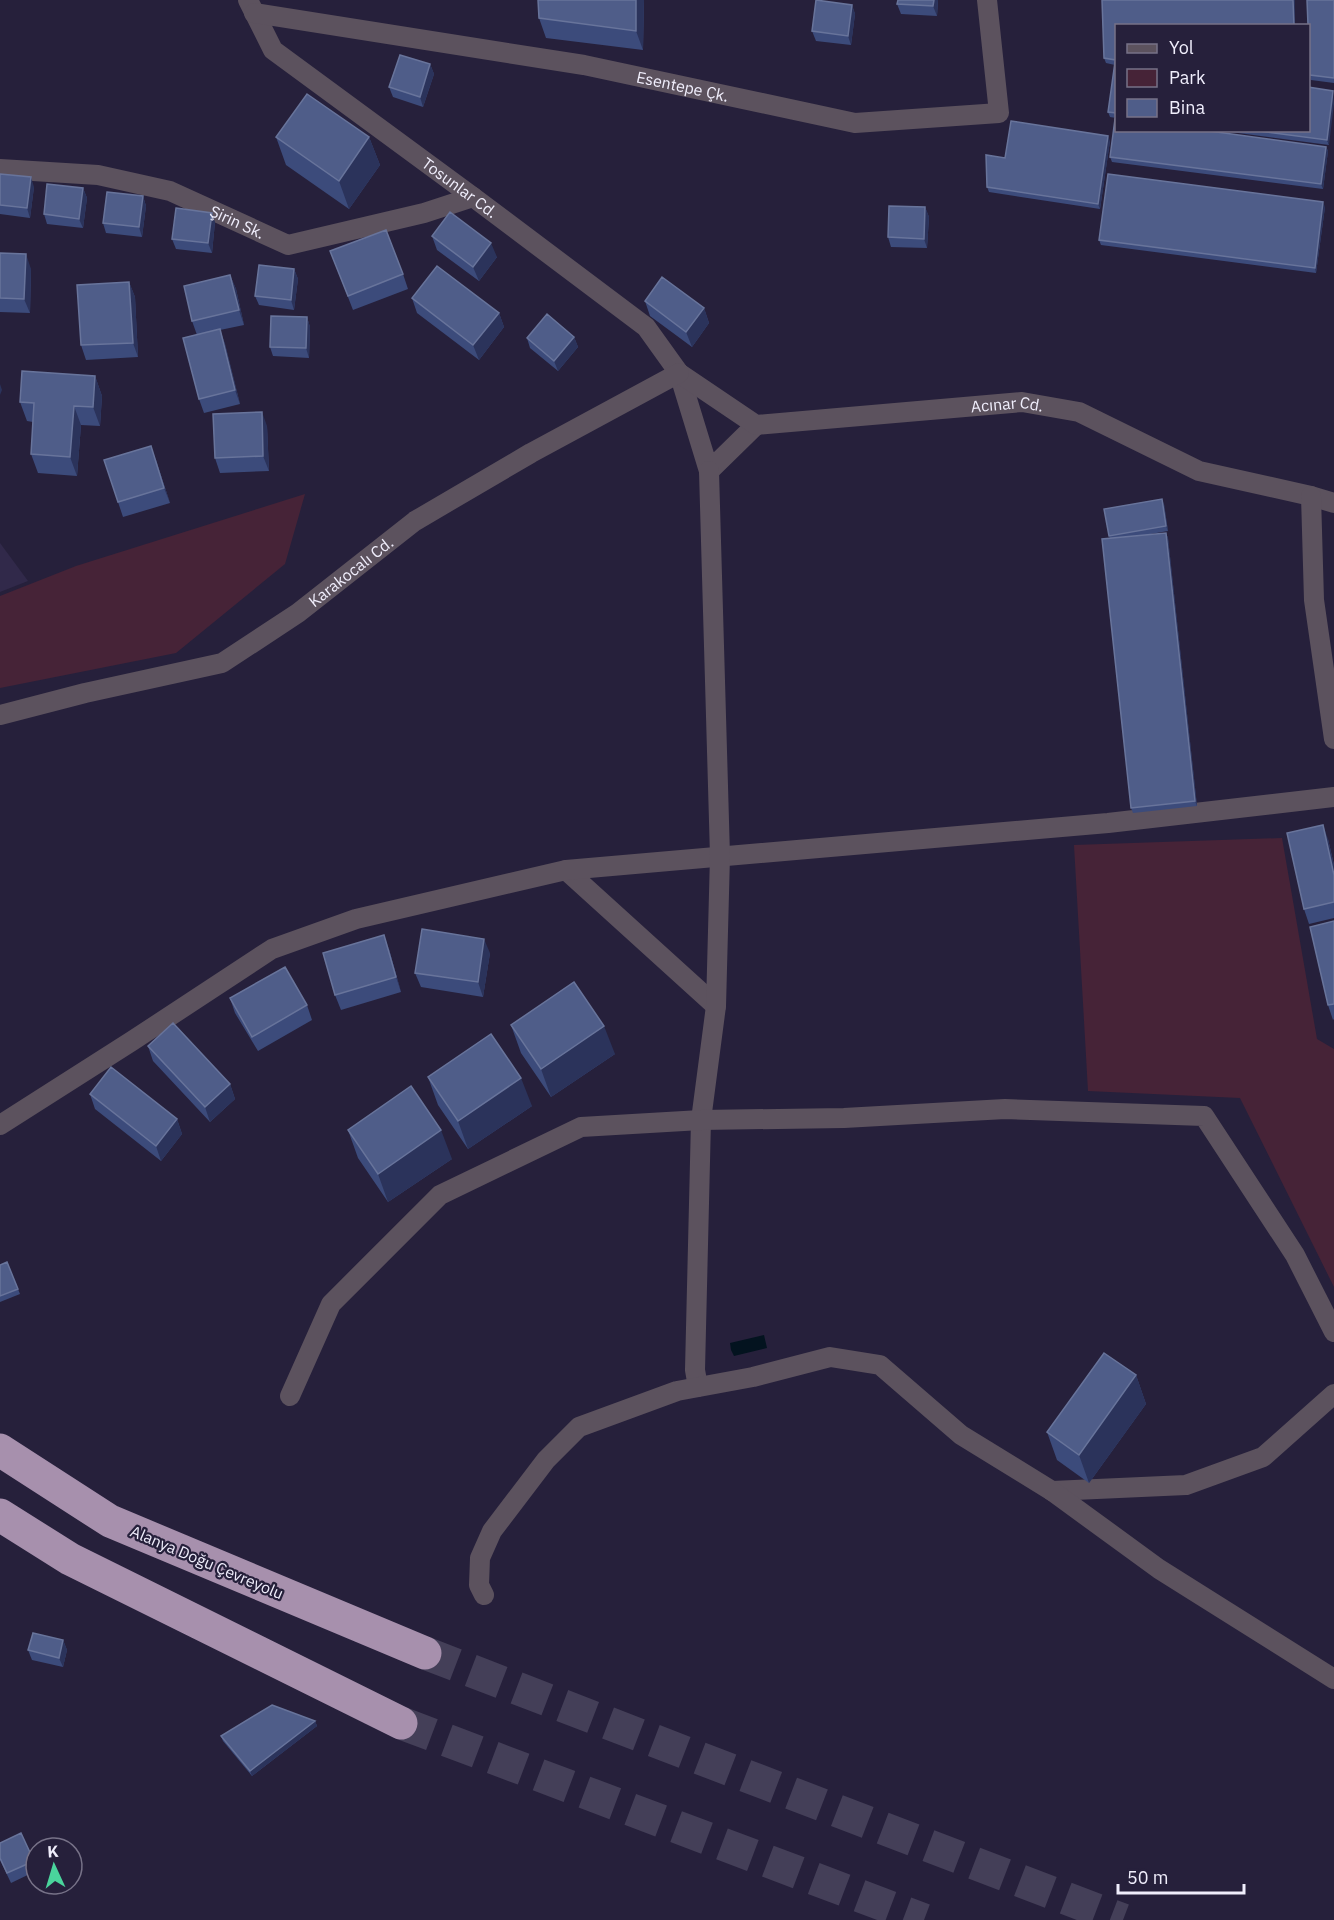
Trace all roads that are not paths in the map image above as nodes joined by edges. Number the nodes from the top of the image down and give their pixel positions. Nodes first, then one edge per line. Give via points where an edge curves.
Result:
1 (987, 0) edge
2 (251, 6) edge
3 (0, 169) edge
4 (473, 197) junction
5 (679, 373) junction
6 (756, 424) junction
7 (709, 471) junction
8 (1311, 496) junction
9 (1334, 503) edge
10 (0, 715) edge
11 (1334, 739) edge
12 (1334, 797) edge
13 (720, 856) junction
14 (566, 870) junction
15 (716, 1006) junction
16 (701, 1120) junction
17 (0, 1125) edge
18 (1334, 1332) edge
19 (698, 1387) junction
20 (1334, 1394) edge
21 (290, 1396) dead end
22 (0, 1450) edge
23 (1052, 1491) junction
24 (0, 1515) edge
25 (484, 1595) dead end
26 (425, 1653) tunnel mouth
27 (1334, 1679) edge
28 (401, 1723) tunnel mouth

1 - 2 street, Esentepe Çk. via 999,113 855,123 584,65
2 - 4 street, Tosunlar Cd. via 273,50
3 - 4 street, Şirin Sk. via 98,175 170,191 288,245 424,213
4 - 5 street, Tosunlar Cd. via 646,327
5 - 6 street
5 - 7 street
5 - 10 street, Karakocalı Cd. via 415,521 298,613 222,663
6 - 7 street
6 - 8 street, Acınar Cd. via 1022,402 1079,412 1199,471
7 - 13 street
8 - 9 street, Acınar Cd.
8 - 11 street via 1314,600
12 - 13 street via 1108,824
13 - 14 street
13 - 15 street
14 - 15 street
14 - 17 street via 356,919 272,949
15 - 16 street
16 - 18 street via 844,1118 1005,1109 1204,1116 1295,1256
16 - 19 street via 695,1371
16 - 21 street via 581,1127 440,1195 331,1304
19 - 23 street via 830,1357 880,1365 961,1435
19 - 25 street via 579,1427 546,1460 492,1531 480,1558 479,1585
20 - 23 street via 1263,1457 1186,1485
22 - 26 highway, Alanya Doğu Çevreyolu via 110,1521
23 - 27 street via 1159,1569
24 - 28 highway via 70,1559

